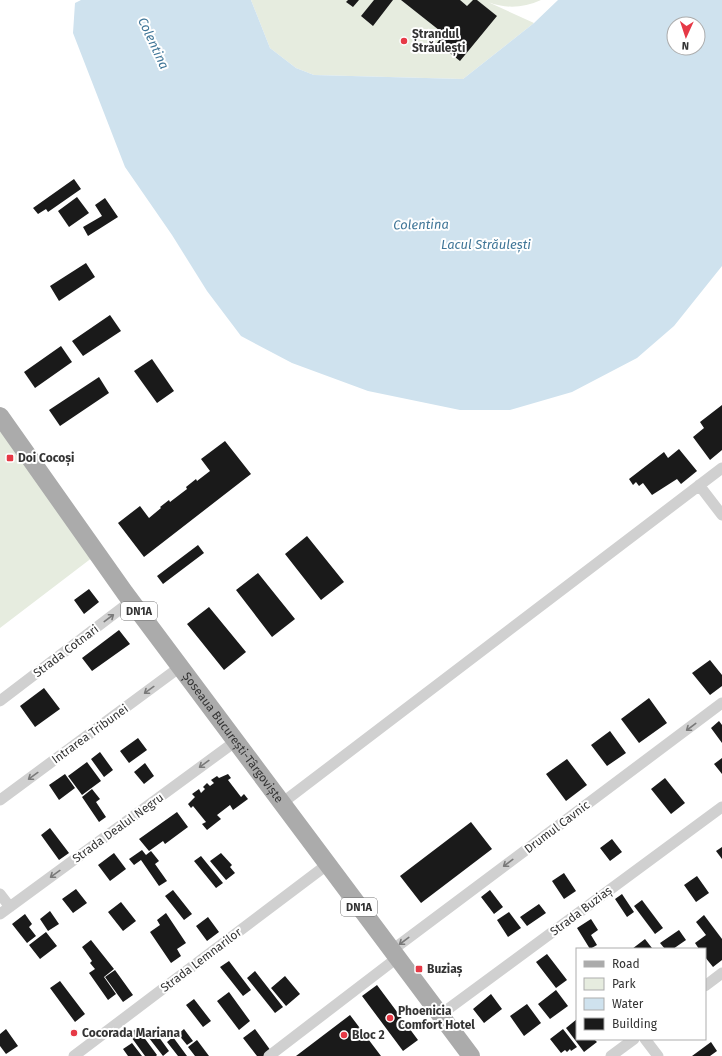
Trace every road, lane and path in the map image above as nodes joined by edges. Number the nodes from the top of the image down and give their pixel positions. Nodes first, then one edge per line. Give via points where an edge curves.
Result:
1 (0, 416) edge
2 (722, 468) edge
3 (699, 485) junction
4 (722, 515) edge
5 (131, 601) junction
6 (180, 667) junction
7 (0, 701) edge
8 (722, 703) edge
9 (236, 741) junction
10 (0, 800) edge
11 (282, 803) junction
12 (722, 807) edge
13 (328, 864) junction
14 (0, 894) edge
15 (10, 907) junction
16 (0, 914) edge
17 (394, 954) junction
18 (722, 973) edge
19 (706, 985) edge
20 (440, 1015) junction
21 (633, 1040) edge
22 (647, 1040) edge
23 (74, 1056) edge
24 (269, 1056) edge
25 (470, 1056) edge
26 (611, 1056) edge
27 (658, 1056) edge

1 - 5 main road, Șoseaua București-Târgoviște / DN1A
2 - 3 street
3 - 4 street
3 - 11 street
5 - 6 main road, Șoseaua București-Târgoviște / DN1A
7 -> 5 street, Strada Cotnari
6 - 9 main road, Șoseaua București-Târgoviște / DN1A
6 -> 10 street, Intrarea Tribunei
8 -> 17 street, Drumul Cavnic
9 - 11 main road, Șoseaua București-Târgoviște / DN1A
9 -> 15 street, Strada Dealul Negru
11 - 13 main road, Șoseaua București-Târgoviște / DN1A
12 - 20 street, Strada Buziaș
13 - 17 main road, Șoseaua București-Târgoviște / DN1A
13 - 23 street, Strada Lemnarilor
14 - 15 street
15 - 16 street, Strada Dealul Negru
17 - 20 main road, Șoseaua București-Târgoviște / DN1A
17 - 24 street, Drumul Cavnic
18 - 19 street
20 - 25 main road, Șoseaua București-Târgoviște / DN1A
21 - 26 street
22 - 27 street

